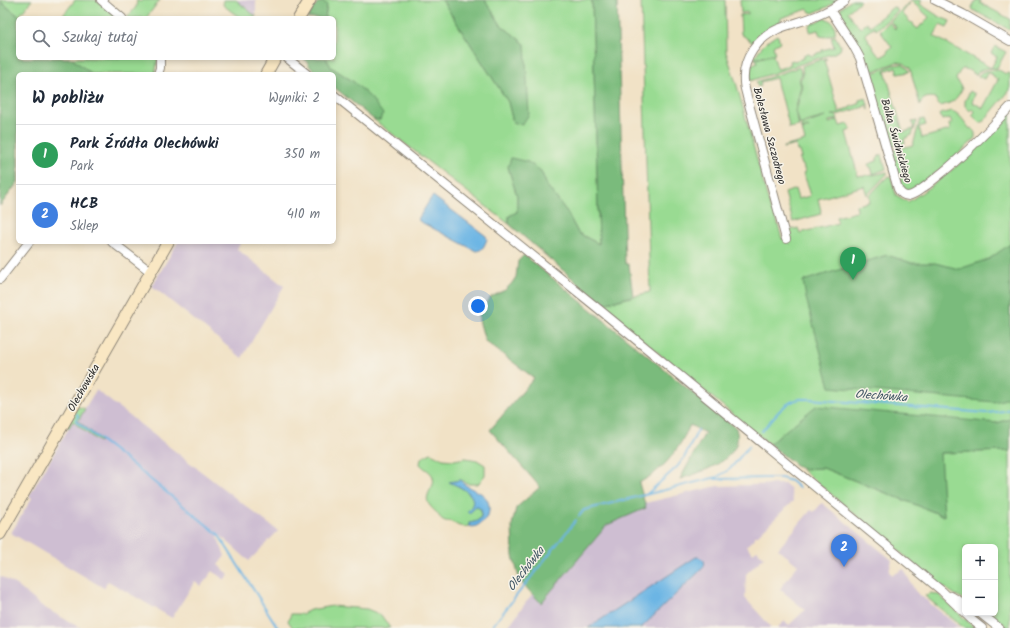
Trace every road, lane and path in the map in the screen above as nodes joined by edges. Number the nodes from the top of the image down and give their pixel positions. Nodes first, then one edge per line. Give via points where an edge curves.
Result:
1 (101, 0) edge
2 (310, 0) edge
3 (845, 0) edge
4 (935, 0) edge
5 (830, 10) junction
6 (120, 16) edge
7 (300, 16) edge
8 (1010, 41) edge
9 (160, 60) edge
10 (275, 60) edge
11 (290, 60) edge
12 (159, 72) edge
13 (267, 72) edge
14 (305, 72) edge
15 (336, 97) edge
16 (1010, 107) edge
17 (786, 239) dead end
18 (27, 244) edge
19 (115, 244) edge
20 (167, 244) edge
21 (3, 269) edge
22 (151, 272) junction
23 (0, 279) edge
24 (0, 534) edge
25 (942, 591) junction
26 (962, 602) edge
27 (984, 616) edge
28 (982, 628) edge
29 (998, 628) edge

1 - 6 street
2 - 7 street
3 - 5 street, Bolesława Szczodrego
4 - 8 street
5 - 16 street, Bolka Świdnickiego via 860,58 898,190 904,195 915,194 936,178 972,147
5 - 17 street, Bolesława Szczodrego via 765,36 753,49 745,68 747,97
9 - 12 street
10 - 13 street
11 - 14 street
15 - 25 street
18 - 21 street
19 - 22 street
20 - 22 street, Olechowska
21 - 23 street
22 - 24 street, Olechowska
25 - 26 street
25 - 28 street
27 - 29 street

